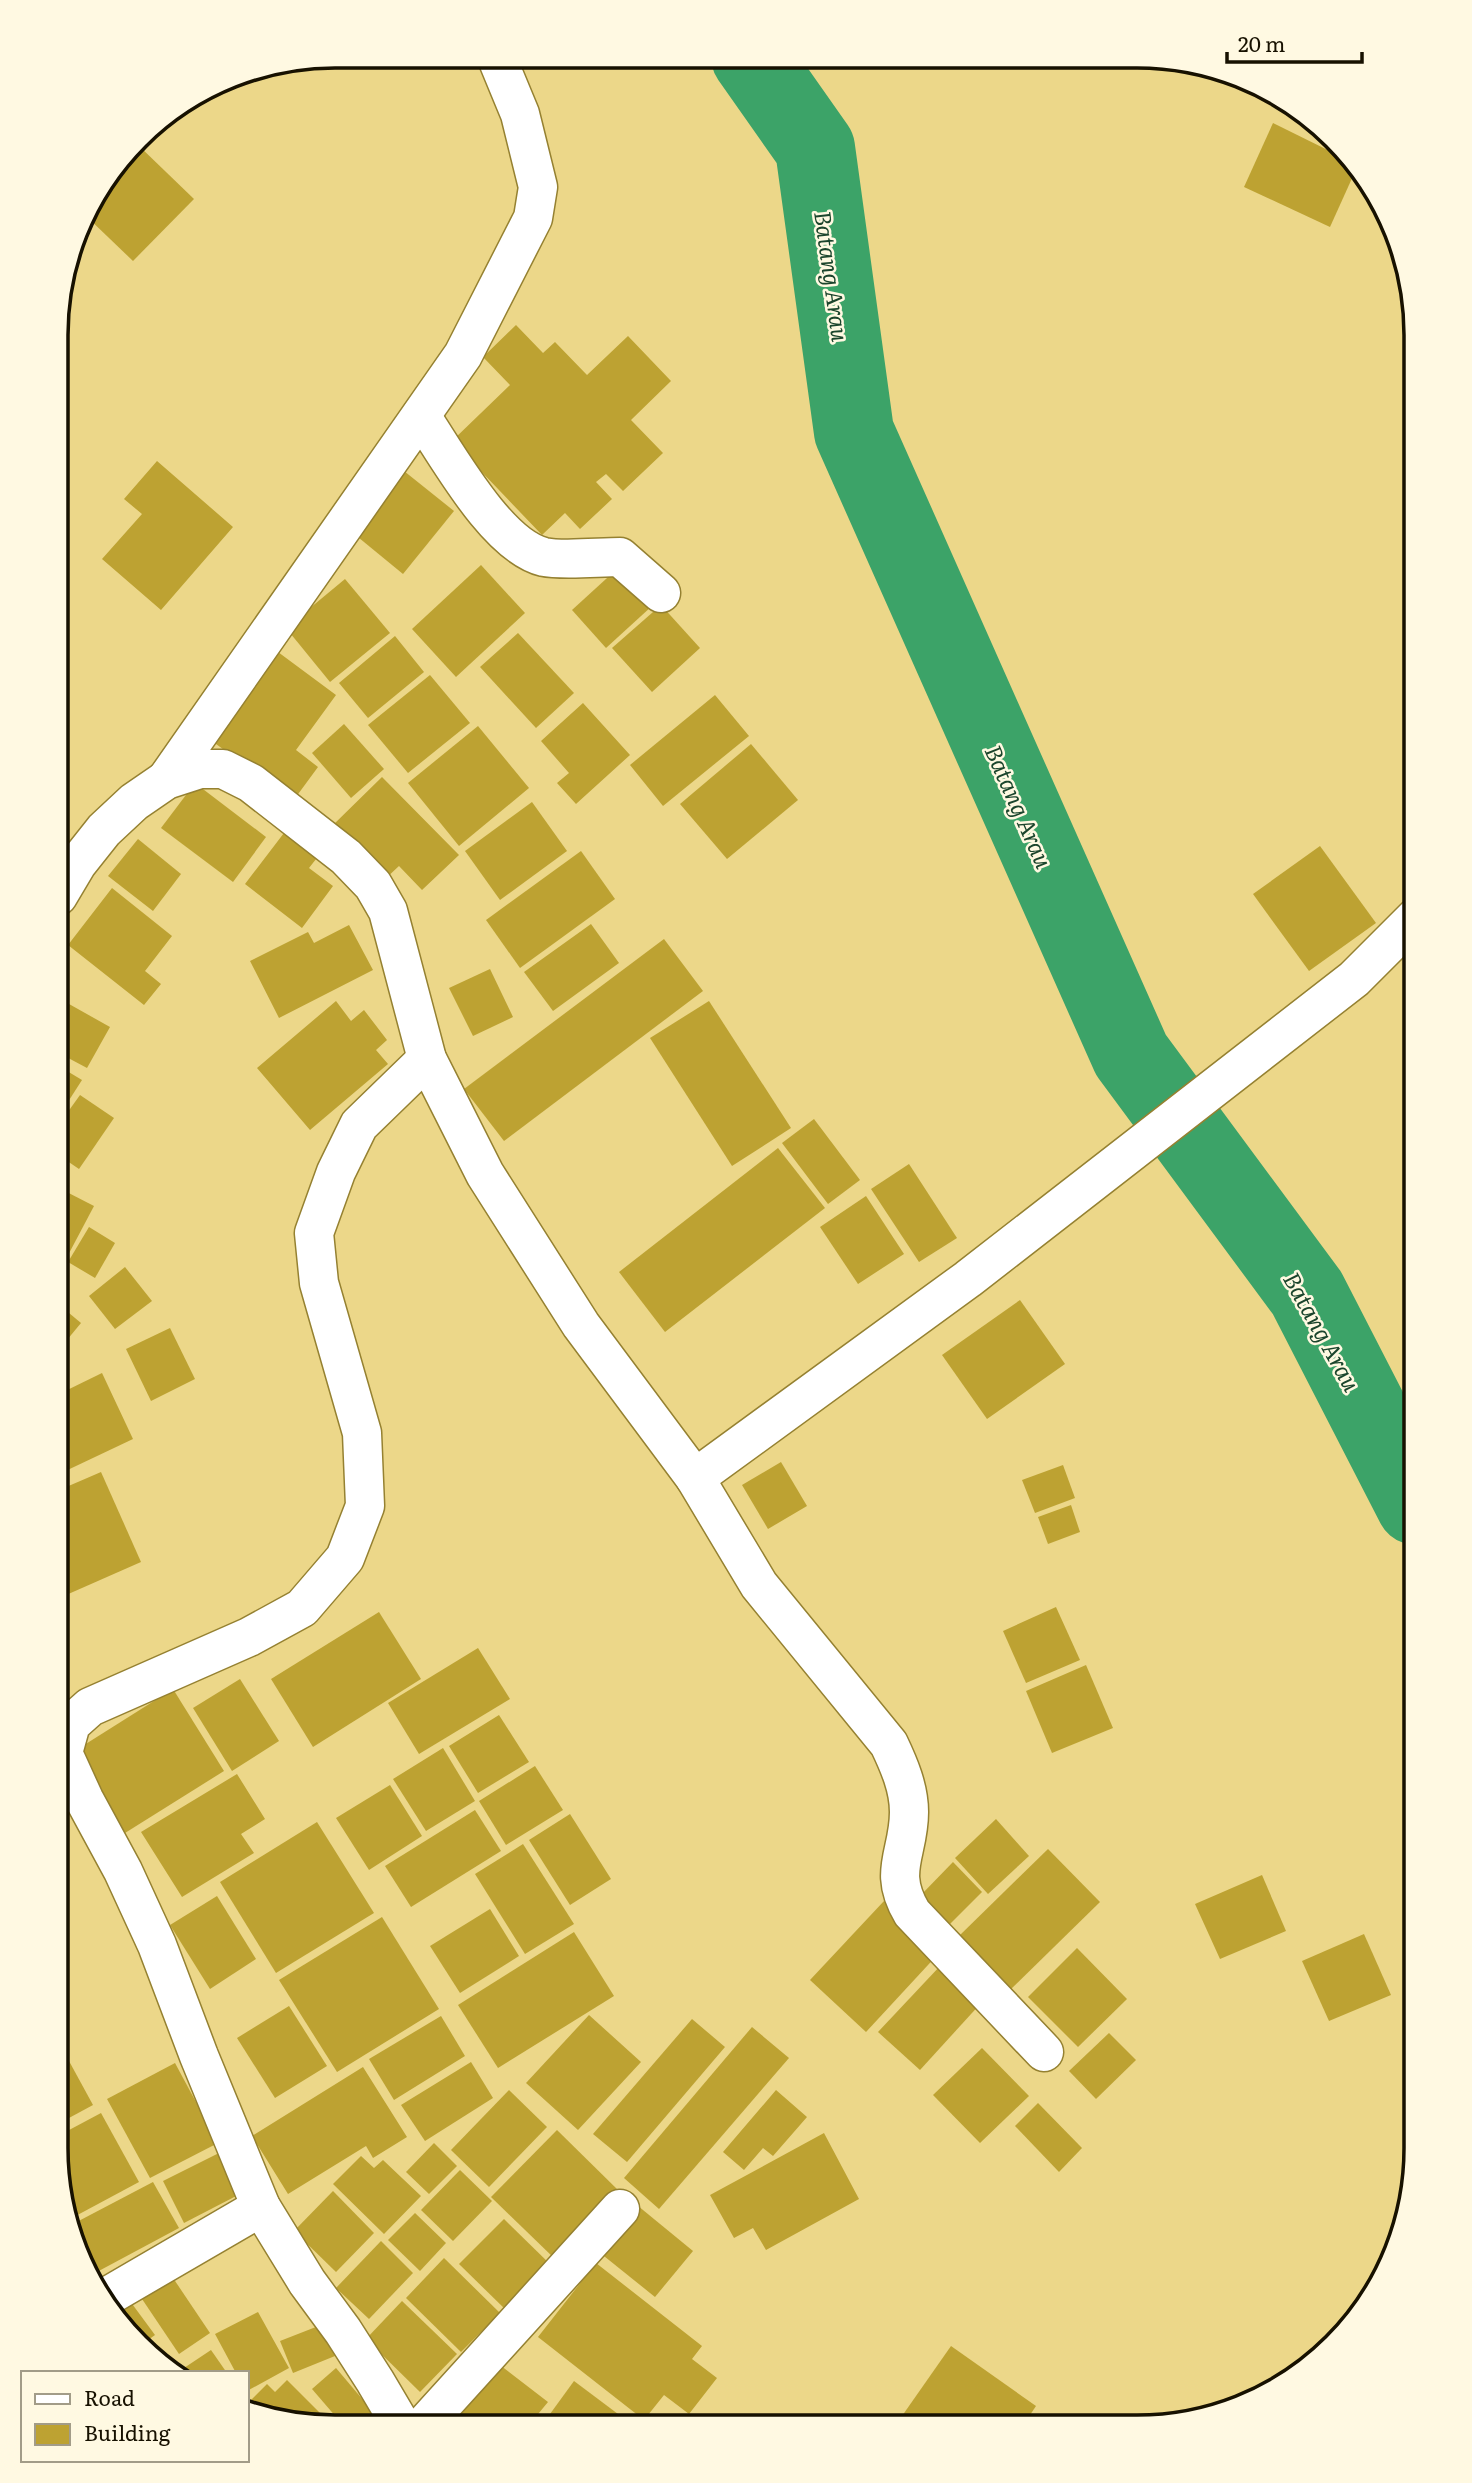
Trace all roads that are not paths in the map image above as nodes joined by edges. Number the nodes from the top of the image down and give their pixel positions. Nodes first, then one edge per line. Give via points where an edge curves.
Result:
1 (501, 68) edge
2 (421, 416) junction
3 (661, 593) dead end
4 (166, 780) junction
5 (68, 879) edge
6 (1404, 929) edge
7 (427, 1059) junction
8 (695, 1478) junction
9 (68, 1736) edge
10 (68, 1762) edge
11 (1044, 2052) dead end
12 (261, 2207) junction
13 (620, 2209) dead end
14 (112, 2294) edge
15 (395, 2415) edge
16 (433, 2415) edge

1 - 2 street via 520,114 538,187 533,218 463,355
2 - 3 street via 490,518 524,549 545,557 620,557
2 - 4 street
4 - 5 street via 104,830
4 - 7 street via 201,769 223,769 251,783 373,885 388,911
6 - 8 street via 1354,979 968,1279
7 - 8 street via 485,1174 581,1325
7 - 9 street via 359,1125 314,1233 318,1283 362,1433 365,1506 345,1558 302,1608 249,1637 90,1707 71,1724
8 - 11 street via 759,1585 889,1744 902,1770 909,1811 899,1869 902,1896 912,1913
10 - 12 street via 157,1945
12 - 14 street
12 - 15 street
13 - 16 street

